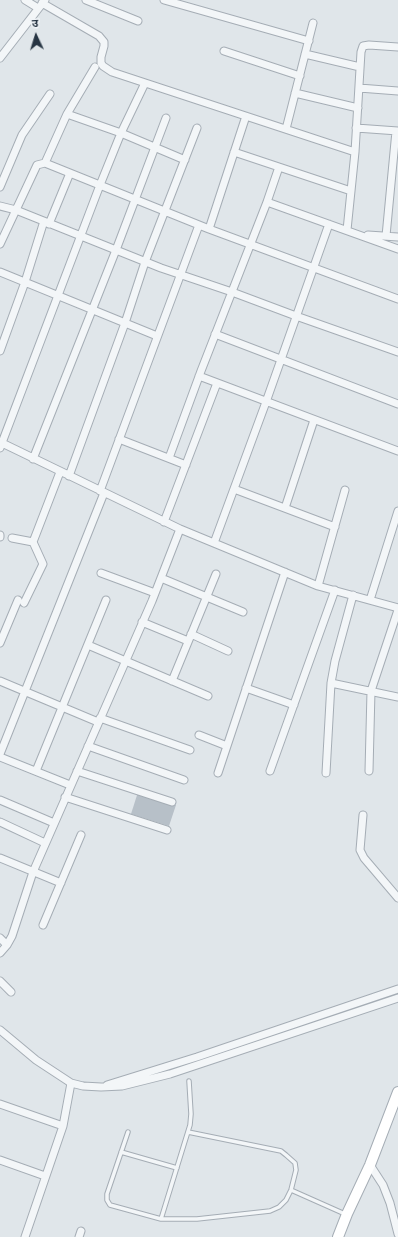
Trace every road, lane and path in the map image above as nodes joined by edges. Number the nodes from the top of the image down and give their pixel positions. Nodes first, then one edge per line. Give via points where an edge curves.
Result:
1 (25, 0) edge
2 (86, 0) edge
3 (164, 0) edge
4 (42, 4) edge
5 (138, 21) dead end
6 (313, 23) dead end
7 (309, 41) junction
8 (398, 47) edge
9 (224, 51) dead end
10 (1, 54) edge
11 (306, 54) junction
12 (95, 67) dead end
13 (360, 67) junction
14 (300, 76) junction
15 (145, 83) junction
16 (359, 88) junction
17 (398, 91) edge
18 (295, 93) junction
19 (50, 94) dead end
20 (358, 108) junction
21 (67, 114) junction
22 (246, 116) junction
23 (166, 118) dead end
24 (197, 128) dead end
25 (356, 128) junction
26 (286, 129) junction
27 (397, 131) edge
28 (121, 133) junction
29 (155, 147) junction
30 (234, 152) junction
31 (355, 152) junction
32 (185, 160) junction
33 (45, 163) junction
34 (279, 167) junction
35 (70, 173) junction
36 (100, 185) junction
37 (0, 187) edge
38 (351, 191) junction
39 (135, 199) junction
40 (268, 202) junction
41 (0, 206) edge
42 (16, 210) junction
43 (165, 212) junction
44 (47, 222) junction
45 (329, 224) junction
46 (199, 225) junction
47 (209, 229) junction
48 (347, 230) junction
49 (359, 234) junction
50 (80, 236) junction
51 (386, 236) junction
52 (398, 237) edge
53 (0, 244) edge
54 (250, 245) junction
55 (398, 248) edge
56 (116, 250) junction
57 (145, 262) junction
58 (313, 268) junction
59 (0, 272) edge
60 (180, 274) junction
61 (25, 282) junction
62 (232, 292) junction
63 (58, 296) junction
64 (398, 299) edge
65 (92, 310) junction
66 (296, 316) junction
67 (125, 323) junction
68 (215, 334) junction
69 (157, 336) junction
70 (0, 351) edge
71 (398, 352) edge
72 (281, 358) junction
73 (199, 376) junction
74 (218, 383) junction
75 (266, 402) junction
76 (398, 404) edge
77 (314, 420) junction
78 (120, 439) junction
79 (1, 445) edge
80 (398, 451) edge
81 (169, 458) junction
82 (33, 459) junction
83 (186, 465) junction
84 (60, 472) junction
85 (69, 476) junction
86 (234, 489) junction
87 (345, 490) dead end
88 (102, 492) junction
89 (285, 508) junction
90 (398, 511) edge
91 (164, 522) junction
92 (335, 527) junction
93 (180, 529) junction
94 (12, 538) dead end
95 (33, 542) junction
96 (214, 543) junction
97 (286, 572) junction
98 (102, 573) dead end
99 (216, 574) dead end
100 (161, 578) junction
101 (318, 586) junction
102 (335, 590) junction
103 (155, 593) junction
104 (352, 595) junction
105 (206, 597) junction
106 (106, 600) dead end
107 (370, 600) junction
108 (398, 609) edge
109 (243, 612) dead end
110 (142, 622) junction
111 (190, 638) junction
112 (0, 643) edge
113 (88, 645) junction
114 (228, 651) dead end
115 (126, 661) junction
116 (172, 680) junction
117 (0, 681) edge
118 (331, 683) junction
119 (246, 688) junction
120 (24, 691) junction
121 (372, 691) junction
122 (208, 696) dead end
123 (398, 696) edge
124 (294, 706) junction
125 (63, 707) junction
126 (99, 720) junction
127 (198, 736) dead end
128 (88, 746) junction
129 (227, 746) junction
130 (190, 750) dead end
131 (0, 755) edge
132 (36, 771) junction
133 (77, 771) junction
134 (270, 771) dead end
135 (369, 771) dead end
136 (218, 773) dead end
137 (326, 773) dead end
138 (184, 780) dead end
139 (70, 786) junction
140 (65, 797) junction
141 (0, 800) edge
142 (172, 802) dead end
143 (363, 815) dead end
144 (0, 822) edge
145 (54, 823) junction
146 (167, 830) dead end
147 (81, 835) dead end
148 (46, 843) junction
149 (0, 858) edge
150 (33, 872) junction
151 (61, 883) junction
152 (398, 898) edge
153 (43, 925) dead end
154 (0, 938) edge
155 (7, 945) junction
156 (0, 953) edge
157 (0, 981) edge
158 (398, 989) edge
159 (11, 992) dead end
160 (398, 998) edge
161 (0, 1030) edge
162 (190, 1081) dead end
163 (71, 1083) junction
164 (101, 1088) junction
165 (398, 1092) edge
166 (0, 1104) edge
167 (63, 1126) junction
168 (128, 1132) dead end
169 (188, 1132) junction
170 (121, 1152) junction
171 (0, 1160) edge
172 (370, 1165) junction
173 (177, 1168) junction
174 (45, 1176) junction
175 (291, 1190) junction
176 (347, 1214) junction
177 (162, 1219) junction
178 (398, 1234) edge
179 (25, 1237) edge
180 (338, 1237) edge

1 - 4 street
2 - 5 street
3 - 7 street
4 - 10 street
4 - 15 street via 99,36 104,42 101,57 103,66 112,72
6 - 7 street
7 - 11 street
8 - 13 street via 363,46
9 - 14 street
11 - 13 street
11 - 14 street
12 - 21 street
13 - 16 street
14 - 18 street
15 - 22 street
15 - 28 street
16 - 17 street
16 - 20 street
18 - 20 street
18 - 26 street
19 - 37 street via 22,135
20 - 25 street
21 - 28 street
21 - 33 street
22 - 26 street
22 - 30 street
23 - 29 street
24 - 32 street
25 - 27 street
25 - 31 street
26 - 31 street
27 - 51 street
28 - 29 street
28 - 36 street
29 - 32 street
29 - 39 street
30 - 34 street
30 - 47 street
31 - 38 street
32 - 43 street
33 - 35 street
33 - 42 street via 38,165
34 - 38 street
34 - 40 street
35 - 36 street
35 - 44 street
36 - 39 street
36 - 50 street
38 - 48 street
39 - 43 street
39 - 56 street
40 - 45 street
40 - 54 street
41 - 42 street
42 - 44 street
42 - 53 street
43 - 46 street
43 - 57 street
44 - 50 street
44 - 61 street
45 - 48 street
45 - 58 street
46 - 47 street
46 - 60 street
47 - 54 street
48 - 49 street
49 - 51 street
49 - 55 street
50 - 56 street
50 - 63 street
51 - 52 street
54 - 58 street
54 - 62 street
56 - 57 street
56 - 65 street
57 - 60 street
57 - 67 street
58 - 64 street
58 - 66 street
59 - 61 street
60 - 62 street
60 - 69 street
61 - 63 street
61 - 70 street
62 - 66 street
62 - 68 street
63 - 65 street
63 - 79 street
65 - 67 street
65 - 82 street
66 - 71 street
66 - 72 street
67 - 69 street
67 - 85 street
68 - 72 street
68 - 73 street
69 - 78 street
72 - 75 street
72 - 76 street
73 - 74 street
73 - 81 street
74 - 75 street
74 - 83 street
75 - 77 street
75 - 86 street
77 - 80 street
77 - 89 street
78 - 81 street
78 - 88 street
79 - 82 street
81 - 83 street
82 - 84 street
83 - 91 street
84 - 85 street
84 - 95 street
85 - 88 street
86 - 89 street
86 - 96 street
87 - 92 street
88 - 91 street
88 - 120 street
89 - 92 street
90 - 107 street
91 - 93 street
92 - 101 street
93 - 96 street
93 - 100 street
94 - 95 street
95 - 112 street via 42,564
96 - 97 street
97 - 101 street
97 - 119 street
98 - 103 street
99 - 105 street
100 - 103 street
100 - 105 street
101 - 102 street
102 - 104 street
102 - 124 street
103 - 110 street
104 - 107 street
104 - 118 street
105 - 109 street
105 - 111 street
106 - 113 street
107 - 108 street
108 - 121 street
110 - 111 street
110 - 115 street
111 - 114 street
111 - 116 street
113 - 115 street
113 - 125 street
115 - 116 street
115 - 126 street
116 - 122 street
117 - 120 street
118 - 121 street
118 - 137 street
119 - 124 street
119 - 129 street
120 - 125 street
120 - 131 street
121 - 123 street
121 - 135 street
124 - 134 street
125 - 126 street
125 - 132 street
126 - 128 street
126 - 130 street
127 - 129 street
128 - 133 street
128 - 138 street
129 - 136 street
131 - 132 street
132 - 139 street
133 - 139 street
133 - 142 street
139 - 140 street
140 - 145 street
140 - 146 street
141 - 145 street
143 - 152 street via 360,850
144 - 148 street
145 - 148 street
147 - 151 street
148 - 150 street
149 - 150 street
150 - 151 street
150 - 155 street
151 - 153 street
154 - 155 street
155 - 156 street
157 - 159 street
158 - 164 street
160 - 164 street via 170,1074 122,1086
161 - 163 street via 36,1060
162 - 169 lane via 191,1114
163 - 164 street
163 - 167 street
165 - 172 main road
166 - 167 street
167 - 174 street
168 - 170 lane
169 - 173 lane
169 - 175 lane via 281,1151 295,1163 296,1170
170 - 173 lane
170 - 177 lane via 107,1194 110,1205
171 - 174 street
172 - 176 main road
172 - 178 street via 390,1202
173 - 177 lane
174 - 179 street
175 - 176 lane
175 - 177 lane via 279,1208 197,1219
176 - 180 main road

